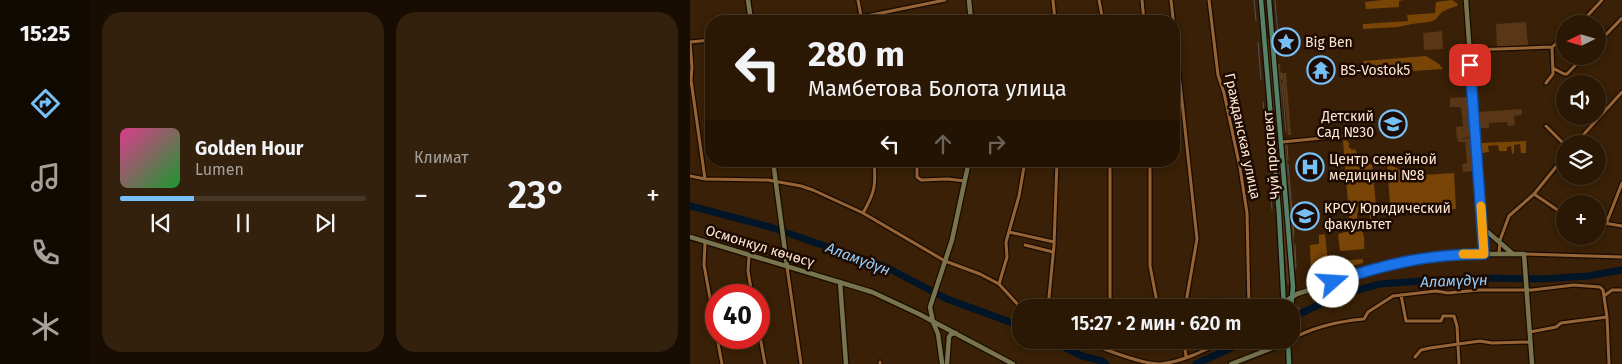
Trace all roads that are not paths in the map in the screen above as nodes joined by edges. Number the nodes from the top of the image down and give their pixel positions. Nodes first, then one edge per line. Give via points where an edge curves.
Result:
1 (748, 0) edge
2 (858, 0) edge
3 (944, 0) edge
4 (969, 0) edge
5 (1053, 0) edge
6 (1099, 0) edge
7 (1142, 0) edge
8 (1171, 0) edge
9 (1209, 0) edge
10 (1261, 0) edge
11 (1269, 0) edge
12 (1466, 0) edge
13 (1602, 0) edge
14 (751, 15) edge
15 (861, 15) edge
16 (879, 15) edge
17 (970, 15) edge
18 (1054, 15) edge
19 (1102, 15) edge
20 (1143, 15) edge
21 (1173, 15) edge
22 (1588, 15) edge
23 (1622, 18) edge
24 (1272, 34) junction
25 (1606, 34) edge
26 (1263, 35) junction
27 (705, 41) edge
28 (690, 42) edge
29 (1556, 44) edge
30 (1552, 47) junction
31 (1469, 50) junction
32 (1576, 65) edge
33 (1552, 68) junction
34 (1180, 83) edge
35 (1546, 83) dead end
36 (1622, 92) edge
37 (1546, 126) dead end
38 (1374, 133) dead end
39 (1584, 135) edge
40 (1556, 136) edge
41 (1282, 142) junction
42 (774, 167) edge
43 (875, 167) edge
44 (917, 167) edge
45 (968, 167) edge
46 (1024, 167) edge
47 (1057, 167) edge
48 (1110, 167) edge
49 (1150, 167) edge
50 (1556, 167) edge
51 (690, 176) edge
52 (705, 179) junction
53 (777, 182) junction
54 (965, 182) junction
55 (1622, 184) edge
56 (1534, 194) junction
57 (1556, 209) edge
58 (863, 213) junction
59 (1606, 224) joint
60 (1622, 226) edge
61 (1482, 227) junction
62 (1009, 232) junction
63 (690, 237) edge
64 (705, 242) junction
65 (1054, 242) junction
66 (1500, 243) junction
67 (1025, 245) dead end
68 (1053, 252) junction
69 (1484, 254) junction
70 (1499, 254) junction
71 (1513, 254) junction
72 (1524, 254) junction
73 (750, 256) junction
74 (1622, 256) edge
75 (945, 261) junction
76 (787, 266) junction
77 (840, 282) junction
78 (707, 284) edge
79 (750, 284) edge
80 (998, 284) junction
81 (1527, 290) junction
82 (1622, 290) edge
83 (1402, 295) junction
84 (1604, 296) junction
85 (1291, 298) joint
86 (1012, 299) edge
87 (1049, 299) edge
88 (1110, 299) edge
89 (1156, 299) edge
90 (1187, 299) edge
91 (1249, 299) edge
92 (1284, 299) edge
93 (1607, 317) junction
94 (933, 322) junction
95 (1530, 332) junction
96 (956, 333) junction
97 (1300, 334) edge
98 (1530, 342) junction
99 (1458, 344) junction
100 (719, 349) edge
101 (762, 349) edge
102 (1105, 349) edge
103 (1185, 349) edge
104 (1204, 349) edge
105 (1268, 349) edge
106 (1288, 349) edge
107 (1186, 357) junction
108 (1415, 357) dead end
109 (722, 364) edge
110 (765, 364) edge
111 (801, 364) edge
112 (846, 364) edge
113 (942, 364) edge
114 (1013, 364) edge
115 (1231, 364) edge
116 (1289, 364) edge
117 (1459, 364) edge
118 (1532, 364) edge
119 (1609, 364) edge

1 - 14 street
2 - 15 street
3 - 16 street
4 - 17 street
5 - 18 street
6 - 19 street
7 - 20 street
8 - 21 street
9 - 91 street, Гражданская улица via 1218,75 1247,213
10 - 26 main road, Чуй проспект
11 - 24 main road, Чуй проспект
12 - 31 street
13 - 22 street
23 - 25 street
24 - 26 main road
24 - 41 main road, Чуй проспект
26 - 92 main road, Чуй проспект
27 - 28 street
28 - 52 street via 691,80
29 - 30 street
30 - 31 street
30 - 33 street
31 - 61 street
32 - 33 street via 1567,74
33 - 35 street via 1553,74
34 - 90 street via 1197,239
36 - 39 street
37 - 40 street
38 - 41 street
41 - 85 main road, Чуй проспект via 1293,287
42 - 53 street
43 - 58 street via 876,183
44 - 54 street via 917,177 921,180
45 - 54 street
46 - 62 street
47 - 65 street
48 - 88 street
49 - 89 street via 1150,266
50 - 56 street
51 - 52 street
52 - 53 street
53 - 58 street via 801,186
53 - 76 street
54 - 75 street
55 - 59 street
56 - 57 street
56 - 66 street via 1509,216
58 - 75 street
59 - 60 street
61 - 66 street
61 - 69 street
62 - 65 street
62 - 80 street via 1007,257
63 - 64 street, Осмонкул көчөсү
64 - 73 street, Осмонкул көчөсү
64 - 78 street
65 - 68 street
66 - 70 street
66 - 71 street
67 - 68 street
68 - 87 street
69 - 70 street
69 - 85 street via 1447,255 1390,264
70 - 71 street
71 - 72 street
72 - 74 street
72 - 81 street
73 - 76 street, Осмонкул көчөсү
73 - 79 street
75 - 80 street
75 - 94 street via 931,300
76 - 77 street, Осмонкул көчөсү
76 - 111 street
77 - 94 street, Осмонкул көчөсү via 888,299
77 - 112 street
80 - 86 street
81 - 83 street via 1448,294 1436,291
81 - 84 street via 1574,285 1600,287
81 - 95 street
82 - 84 street via 1612,290
83 - 97 street via 1384,300 1364,319
83 - 99 street via 1406,321 1441,321 1443,316 1454,316
84 - 93 street
93 - 95 street via 1561,323
93 - 119 street
94 - 96 street, Осмонкул көчөсү
94 - 113 street
95 - 98 street
96 - 113 street via 949,337
96 - 114 street, Осмонкул көчөсү
98 - 99 street
98 - 118 street
99 - 108 street via 1421,350
99 - 117 street
100 - 109 street
101 - 110 street
102 - 107 street via 1152,364
103 - 107 street
104 - 107 street
105 - 115 street
106 - 116 main road

